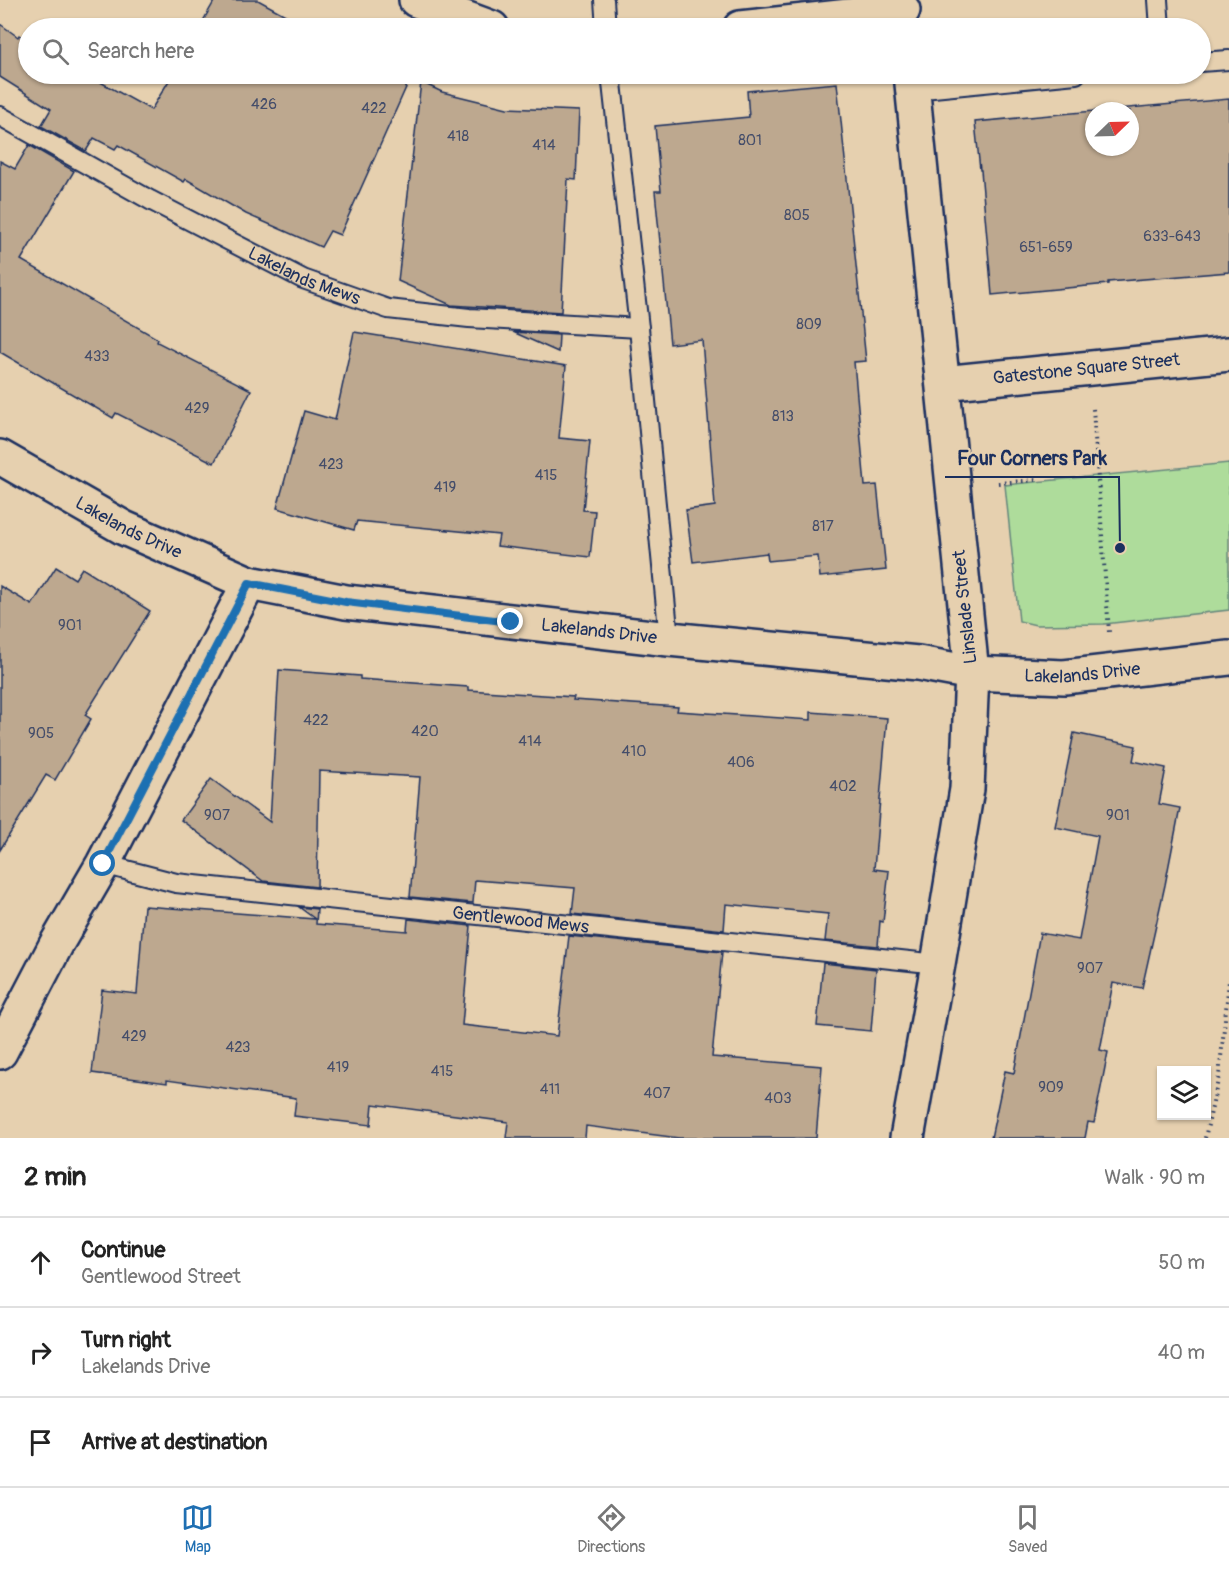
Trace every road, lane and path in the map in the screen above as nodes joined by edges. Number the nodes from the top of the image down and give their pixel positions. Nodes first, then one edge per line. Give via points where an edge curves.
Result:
1 (604, 0) edge
2 (1158, 0) edge
3 (419, 1) edge
4 (904, 13) edge
5 (465, 18) edge
6 (605, 18) edge
7 (849, 18) edge
8 (1159, 18) edge
9 (1229, 60) edge
10 (1211, 61) edge
11 (612, 84) edge
12 (912, 84) edge
13 (0, 116) edge
14 (639, 327) junction
15 (1229, 354) edge
16 (1089, 368) junction
17 (943, 382) junction
18 (0, 457) edge
19 (1036, 480) dead end
20 (998, 483) dead end
21 (249, 583) junction
22 (669, 639) junction
23 (1229, 658) edge
24 (1110, 671) junction
25 (972, 673) junction
26 (103, 864) junction
27 (938, 964) junction
28 (1229, 981) edge
29 (0, 1052) edge
30 (907, 1138) edge
31 (1206, 1138) edge

1 - 6 lane
2 - 8 lane
3 - 5 street
4 - 7 street
9 - 10 lane
11 - 14 lane
12 - 17 street, Linslade Street
13 - 14 lane, Lakelands Mews via 303,279 388,309 469,318
14 - 22 lane
15 - 16 street, Gatestone Square Street
16 - 17 street, Gatestone Square Street
16 - 24 path
17 - 25 street, Linslade Street
18 - 21 street, Lakelands Drive via 124,528
19 - 20 path
21 - 22 street, Lakelands Drive via 346,602
21 - 26 street
22 - 25 street, Lakelands Drive via 918,663
23 - 24 street, Lakelands Drive
24 - 25 street, Lakelands Drive via 1064,677
25 - 27 street, Linslade Street via 967,789
26 - 27 lane, Gentlewood Mews via 176,883
26 - 29 street
27 - 30 street, Linslade Street
28 - 31 path via 1219,1076

